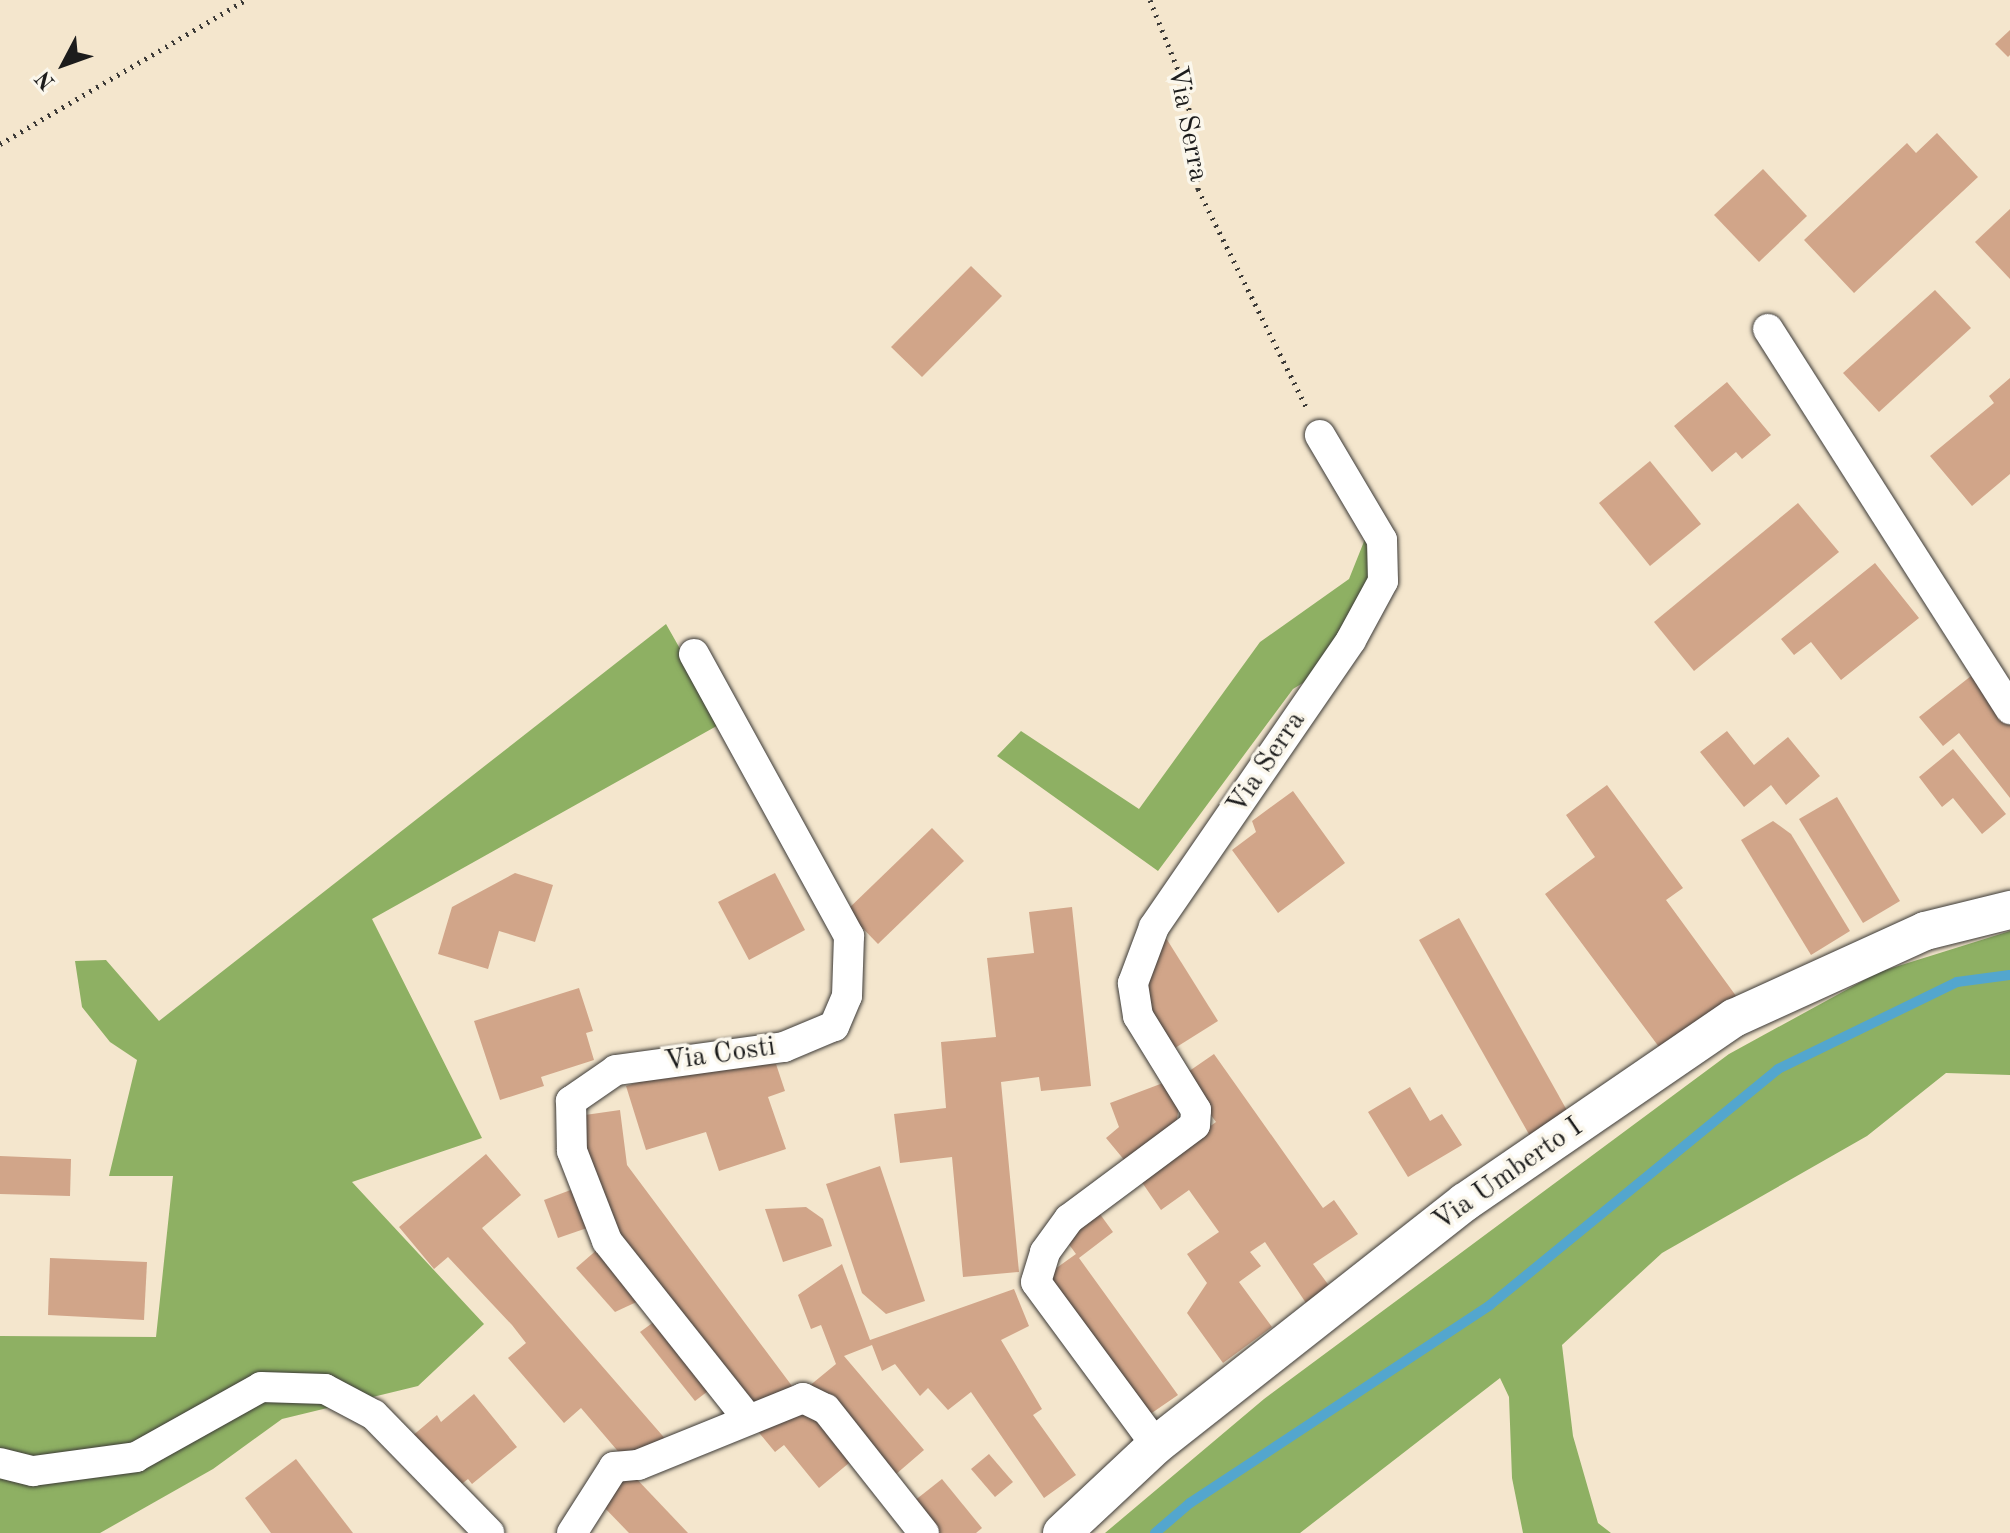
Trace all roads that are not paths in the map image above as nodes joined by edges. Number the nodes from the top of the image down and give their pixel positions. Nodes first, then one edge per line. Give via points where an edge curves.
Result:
1 (1768, 329) dead end
2 (1320, 435) road end
3 (694, 654) dead end
4 (2010, 709) edge
5 (2010, 910) edge
6 (748, 1419) junction
7 (1156, 1445) junction
8 (0, 1463) edge
9 (489, 1533) edge
10 (572, 1533) edge
11 (924, 1533) edge
12 (1062, 1533) edge

1 - 4 street
2 - 7 street, Via Serra via 1382,540 1383,581 1351,640 1154,927 1133,983 1138,1016 1196,1110 1195,1125 1069,1219 1045,1252 1036,1282
3 - 6 street, Via Costi via 849,936 847,996 834,1026 784,1047 616,1070 571,1101 572,1151 607,1241
5 - 7 street, Via Umberto I via 1925,931 1734,1018 1465,1202
6 - 10 street via 638,1465 614,1467
6 - 11 street via 803,1398 826,1409
7 - 12 street, Via Umberto I
8 - 9 street via 33,1471 136,1457 261,1387 325,1389 374,1415

